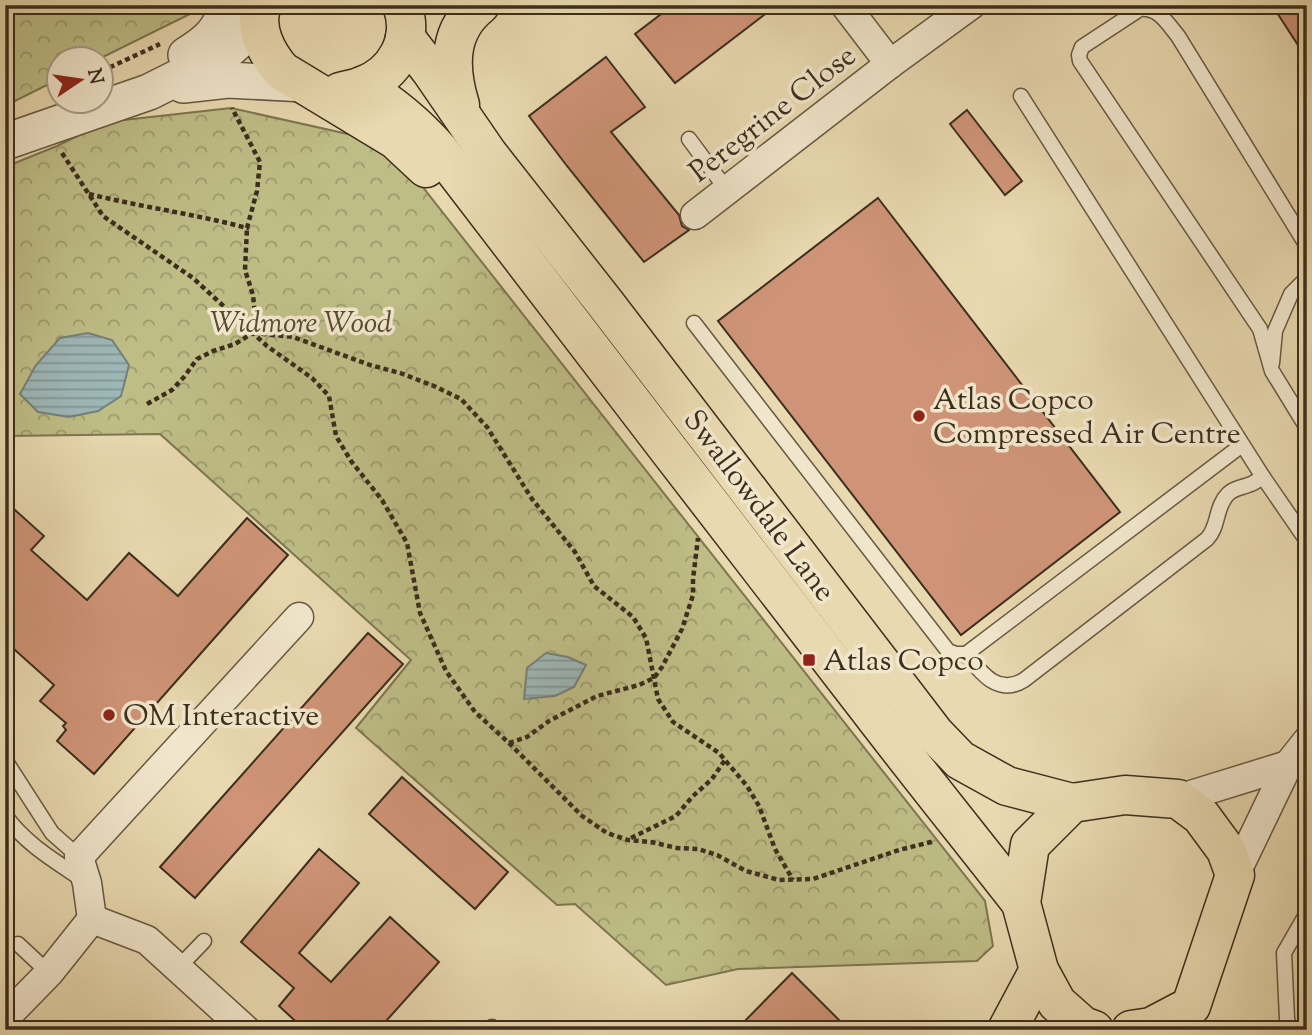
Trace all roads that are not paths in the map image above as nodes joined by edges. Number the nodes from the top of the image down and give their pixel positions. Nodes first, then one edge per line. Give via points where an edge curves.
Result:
1 (435, 5) edge
2 (480, 5) edge
3 (845, 5) edge
4 (971, 5) edge
5 (250, 11) edge
6 (405, 25) edge
7 (890, 64) junction
8 (362, 86) junction
9 (311, 88) junction
10 (149, 92) junction
11 (1021, 96) dead end
12 (61, 123) junction
13 (689, 139) dead end
14 (5, 142) edge
15 (488, 154) junction
16 (727, 190) junction
17 (695, 215) dead end
18 (1307, 246) edge
19 (1307, 278) edge
20 (567, 319) junction
21 (694, 323) dead end
22 (1272, 371) junction
23 (1307, 428) edge
24 (1242, 445) junction
25 (1263, 477) junction
26 (1307, 541) edge
27 (299, 617) dead end
28 (966, 654) junction
29 (1307, 741) edge
30 (5, 760) edge
31 (1289, 765) junction
32 (1178, 799) junction
33 (1072, 803) junction
34 (5, 815) edge
35 (83, 870) junction
36 (1235, 875) junction
37 (1021, 904) junction
38 (1307, 913) edge
39 (92, 919) junction
40 (204, 941) dead end
41 (18, 944) dead end
42 (178, 968) junction
43 (1039, 970) junction
44 (49, 973) junction
45 (5, 1018) edge
46 (1189, 1018) edge
47 (1084, 1029) edge
48 (246, 1030) edge
49 (1007, 1030) edge
50 (1131, 1030) edge
51 (1290, 1030) edge

1 - 6 main road
2 - 15 main road, Swallowdale Lane via 458,32 452,71 462,111
3 - 7 street, Peregrine Close
4 - 7 street, Peregrine Close
5 - 9 main road, Swallowdale Lane via 272,60
5 - 10 street via 223,55
5 - 12 street via 201,46
6 - 8 main road via 402,50 393,64
6 - 15 main road, Swallowdale Lane
7 - 16 street, Peregrine Close
8 - 9 main road via 340,92
8 - 20 main road, Swallowdale Lane via 420,128
9 - 10 street via 228,80
9 - 20 main road, Swallowdale Lane via 414,156
10 - 12 street
11 - 24 lane
12 - 14 street
13 - 16 lane
15 - 33 main road, Swallowdale Lane via 935,734 960,760 1007,786
16 - 17 street, Peregrine Close
18 - 22 lane via 1178,36 1157,12 1140,9 1082,47 1080,61 1260,329
19 - 22 lane via 1292,294 1275,331
20 - 37 main road, Swallowdale Lane
21 - 28 lane via 948,651
22 - 23 lane
24 - 25 lane
24 - 28 lane
25 - 26 lane
25 - 28 lane via 1228,494 1207,540 1017,684 999,685 988,679
27 - 35 street
29 - 31 street
30 - 35 lane via 52,833
31 - 32 street
31 - 36 street
32 - 33 main road via 1125,795
32 - 36 main road via 1201,816 1226,850
33 - 37 main road via 1030,845
34 - 35 lane via 48,856
35 - 39 street
36 - 46 main road
37 - 43 main road
38 - 51 lane via 1284,953
39 - 42 street via 147,940
39 - 44 street
40 - 42 lane
41 - 44 lane
42 - 48 street
43 - 47 main road via 1057,1003
43 - 49 main road
44 - 45 street
46 - 50 main road

